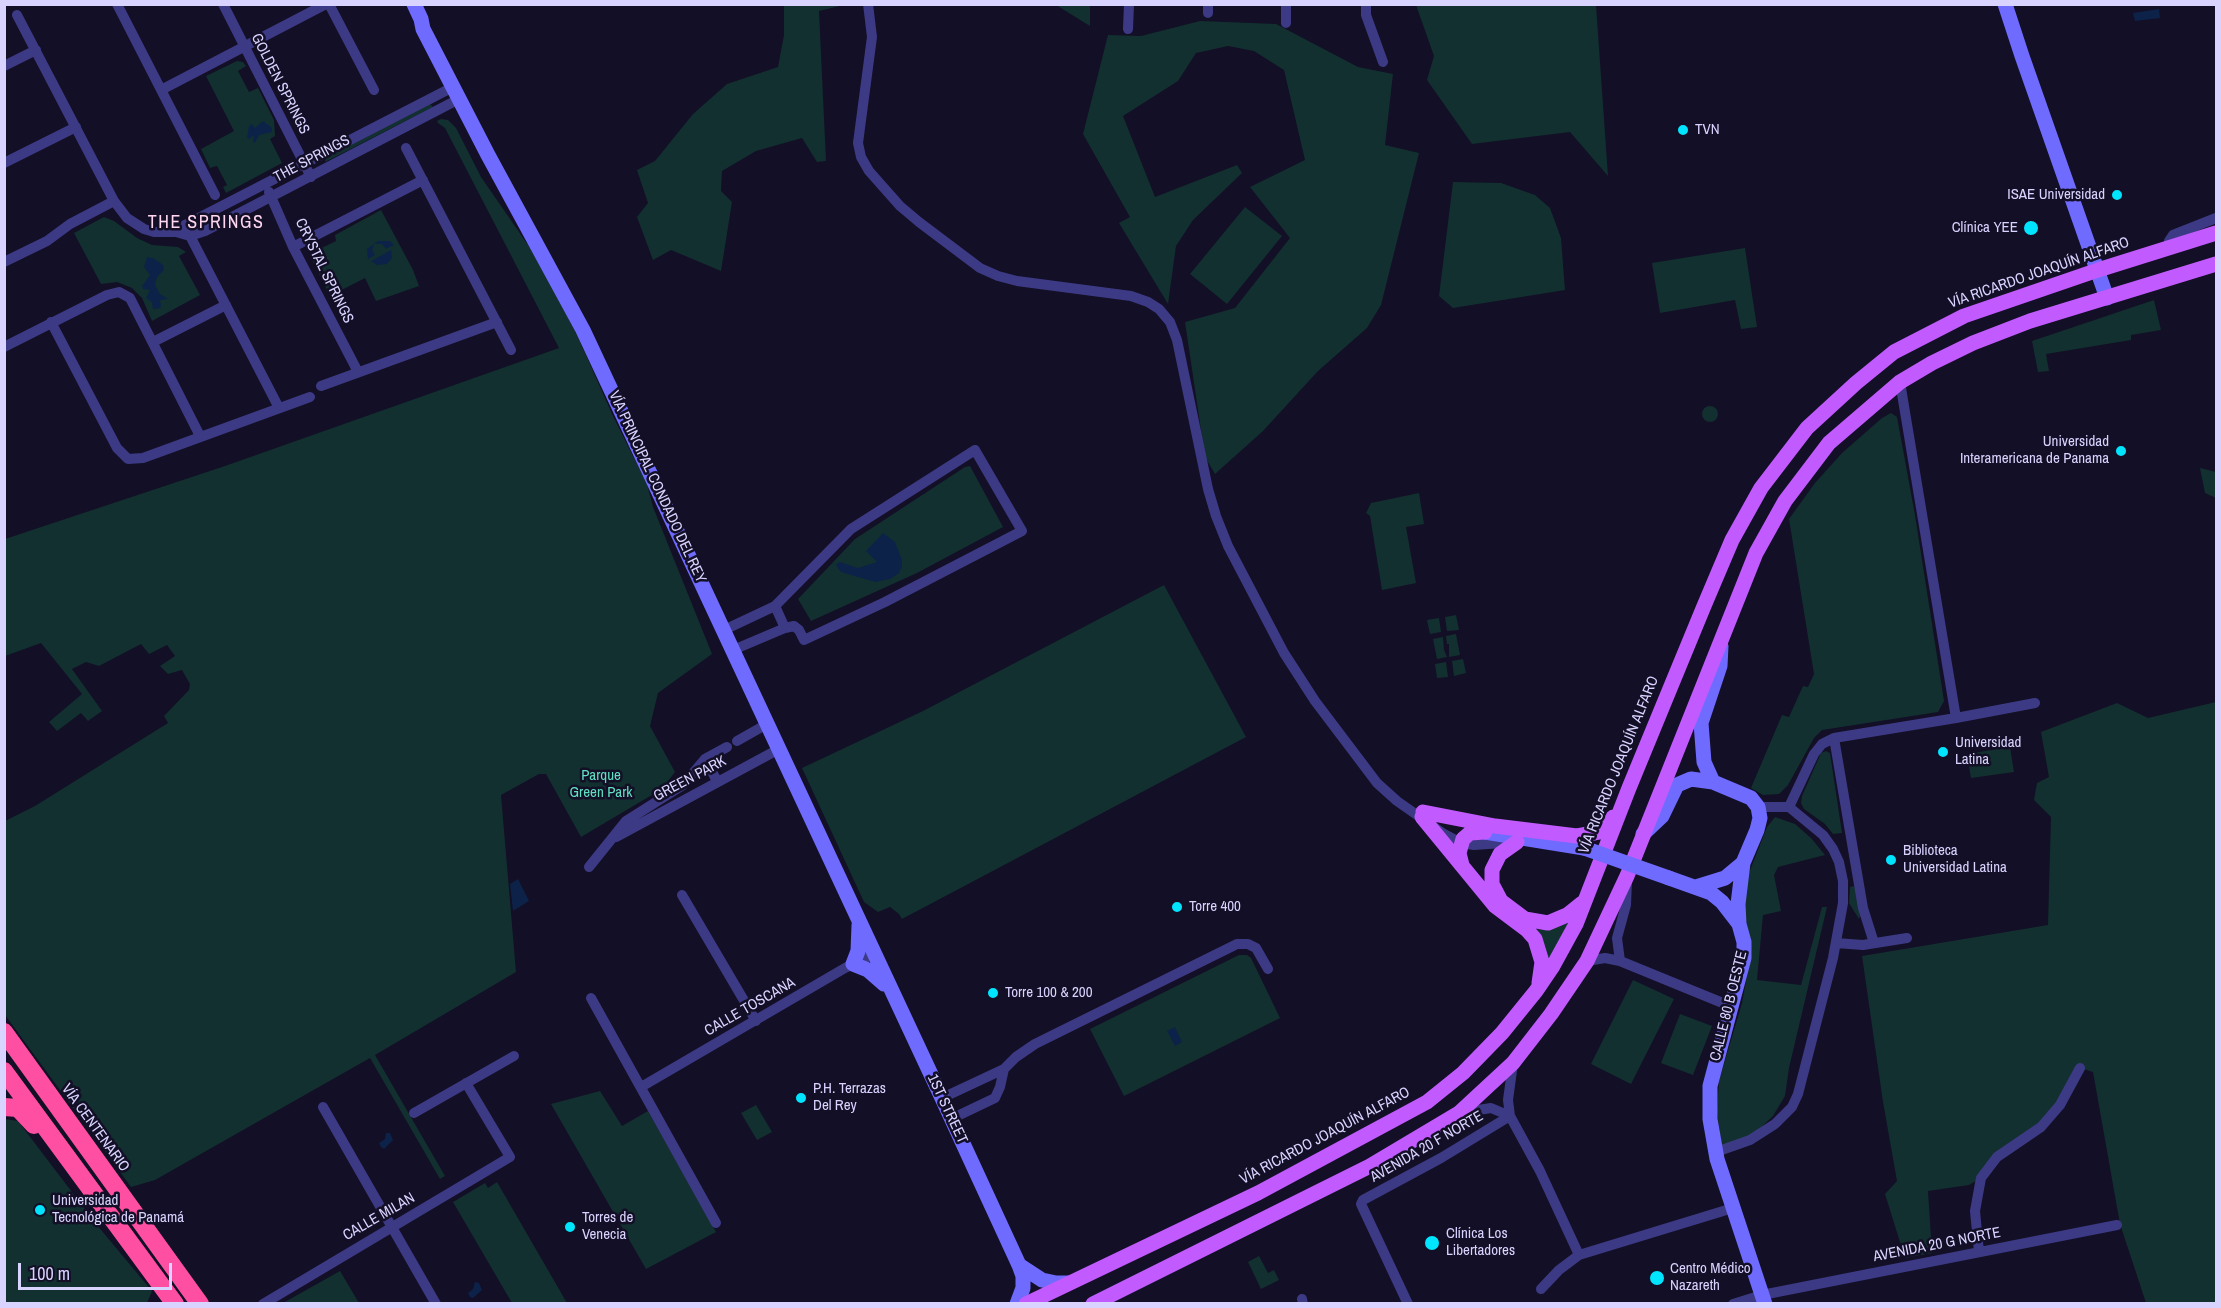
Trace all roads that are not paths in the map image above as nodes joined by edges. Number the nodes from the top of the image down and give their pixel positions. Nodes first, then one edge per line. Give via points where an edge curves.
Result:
1 (117, 4) edge
2 (222, 4) edge
3 (328, 4) edge
4 (404, 4) edge
5 (414, 4) edge
6 (867, 4) edge
7 (1129, 4) edge
8 (1286, 4) edge
9 (1366, 4) edge
10 (2005, 4) edge
11 (17, 15) dead end
12 (1286, 23) dead end
13 (423, 29) junction
14 (1128, 29) dead end
15 (244, 47) junction
16 (36, 50) junction
17 (1383, 62) dead end
18 (4, 66) edge
19 (161, 90) junction
20 (374, 90) dead end
21 (456, 93) junction
22 (76, 127) junction
23 (406, 148) dead end
24 (4, 163) edge
25 (304, 163) junction
26 (311, 177) junction
27 (423, 180) junction
28 (265, 183) junction
29 (215, 195) dead end
30 (272, 197) junction
31 (114, 201) junction
32 (2217, 218) edge
33 (180, 229) junction
34 (2217, 233) edge
35 (190, 236) junction
36 (293, 247) junction
37 (2168, 249) junction
38 (4, 262) edge
39 (2217, 264) edge
40 (2098, 270) junction
41 (2107, 298) junction
42 (226, 306) junction
43 (51, 322) junction
44 (497, 322) junction
45 (153, 342) junction
46 (4, 347) edge
47 (511, 350) dead end
48 (358, 372) junction
49 (1900, 382) junction
50 (321, 386) dead end
51 (310, 398) dead end
52 (279, 408) junction
53 (200, 436) junction
54 (775, 606) junction
55 (785, 628) junction
56 (724, 630) junction
57 (1721, 641) junction
58 (733, 650) junction
59 (2035, 703) dead end
60 (1956, 718) junction
61 (767, 724) junction
62 (1834, 738) junction
63 (779, 749) junction
64 (705, 759) junction
65 (717, 781) junction
66 (1713, 782) junction
67 (1629, 788) junction
68 (1758, 807) junction
69 (1789, 807) junction
70 (1422, 815) junction
71 (1485, 832) junction
72 (1643, 834) junction
73 (616, 837) junction
74 (1537, 841) junction
75 (1517, 842) junction
76 (1461, 843) junction
77 (1743, 863) junction
78 (1462, 865) junction
79 (589, 867) dead end
80 (1627, 876) junction
81 (1859, 879) junction
82 (1843, 881) junction
83 (1696, 887) junction
84 (682, 895) dead end
85 (1584, 901) junction
86 (860, 922) junction
87 (1739, 924) junction
88 (1907, 938) dead end
89 (1836, 943) junction
90 (1874, 943) junction
91 (874, 954) junction
92 (1587, 961) junction
93 (1620, 961) junction
94 (853, 964) junction
95 (1268, 969) dead end
96 (891, 990) junction
97 (1536, 991) junction
98 (591, 998) dead end
99 (1730, 1006) junction
100 (756, 1021) junction
101 (4, 1032) edge
102 (514, 1056) dead end
103 (1513, 1063) junction
104 (2080, 1068) dead end
105 (1004, 1069) junction
106 (4, 1071) edge
107 (466, 1083) junction
108 (641, 1088) junction
109 (942, 1098) junction
110 (4, 1107) edge
111 (323, 1107) dead end
112 (414, 1113) dead end
113 (1459, 1113) junction
114 (1510, 1116) junction
115 (951, 1119) junction
116 (1716, 1152) junction
117 (84, 1181) junction
118 (1733, 1208) junction
119 (716, 1223) dead end
120 (2117, 1225) dead end
121 (392, 1227) junction
122 (1979, 1252) junction
123 (1579, 1255) junction
124 (1019, 1265) junction
125 (1069, 1283) junction
126 (1541, 1289) dead end
127 (1764, 1299) edge
128 (175, 1304) edge
129 (200, 1304) edge
130 (263, 1304) edge
131 (436, 1304) edge
132 (1017, 1304) edge
133 (1026, 1304) edge
134 (1093, 1304) edge
135 (1408, 1304) edge
136 (1733, 1304) edge

1 - 19 street
2 - 15 street, GOLDEN SPRINGS
3 - 15 street
3 - 20 street
4 - 13 street, VÍA PRINCIPAL CONDADO DEL REY via 413,23
5 - 13 street, VÍA PRINCIPAL CONDADO DEL REY
6 - 70 street via 872,37 858,143 869,171 900,206 980,268 1017,281 1131,296 1154,306 1170,322 1183,364 1208,489 1228,546 1284,653 1315,701 1377,783 1397,801
7 - 14 street
8 - 12 street
9 - 17 street via 1366,15
10 - 40 street
11 - 16 street
13 - 21 street, VÍA PRINCIPAL CONDADO DEL REY
15 - 19 street
15 - 25 street, GOLDEN SPRINGS
16 - 18 street
16 - 22 street
19 - 29 street
21 - 25 street, THE SPRINGS
21 - 26 street, THE SPRINGS
21 - 56 street, VÍA PRINCIPAL CONDADO DEL REY via 583,330
22 - 24 street
22 - 31 street
23 - 27 street
25 - 26 street, GOLDEN SPRINGS
25 - 28 street, THE SPRINGS
26 - 30 street, THE SPRINGS
27 - 36 street
27 - 44 street
28 - 30 street, CRYSTAL SPRINGS
28 - 33 street, THE SPRINGS
30 - 35 street, THE SPRINGS
30 - 36 street, CRYSTAL SPRINGS
31 - 33 street via 127,218 144,229 164,233
31 - 38 street
32 - 37 street via 2173,235
33 - 35 street
34 - 37 main road, VÍA RICARDO JOAQUÍN ALFARO
35 - 42 street
36 - 48 street, CRYSTAL SPRINGS
37 - 40 main road, VÍA RICARDO JOAQUÍN ALFARO
39 - 41 main road
40 - 41 street
40 - 67 main road, VÍA RICARDO JOAQUÍN ALFARO via 1929,332 1894,352 1807,428 1761,488 1732,540
41 - 49 main road via 2002,331
42 - 45 street
42 - 52 street
43 - 45 street via 119,292 130,298
43 - 46 street
43 - 53 street via 122,455 128,459 144,458
44 - 47 street
44 - 48 street
45 - 53 street
48 - 50 street
49 - 57 main road via 1829,443 1785,501 1756,553
49 - 60 street
51 - 52 street
52 - 53 street
54 - 55 street
54 - 55 street via 851,529 975,450 1022,531 804,640 794,626
54 - 56 street
55 - 58 street
56 - 58 street, VÍA PRINCIPAL CONDADO DEL REY
57 - 66 street via 1720,666 1701,723 1702,752
57 - 72 main road
58 - 61 street, VÍA PRINCIPAL CONDADO DEL REY
59 - 60 street
60 - 62 street
61 - 63 street, VÍA PRINCIPAL CONDADO DEL REY
61 - 64 street, GREEN PARK
62 - 69 street via 1814,754
62 - 81 street
63 - 65 street, GREEN PARK
63 - 86 street, VÍA PRINCIPAL CONDADO DEL REY
64 - 65 street
64 - 73 street, GREEN PARK via 683,785 626,821
65 - 73 street, GREEN PARK
66 - 68 street via 1751,798
66 - 72 street via 1691,779 1677,784 1662,816
67 - 70 main road via 1606,826 1584,836
67 - 85 main road, VÍA RICARDO JOAQUÍN ALFARO
68 - 69 street
68 - 77 street via 1758,830
69 - 82 street via 1833,849
70 - 71 street
70 - 76 street
70 - 78 main road
71 - 74 street
71 - 76 main road via 1470,833
72 - 80 main road
73 - 79 street, GREEN PARK
74 - 75 street
74 - 83 street, CALLE 80 B OESTE, bridge via 1584,848
75 - 76 street
75 - 85 main road via 1503,850 1491,877 1497,896 1511,911 1532,922 1548,923 1568,915
76 - 78 main road
77 - 83 street via 1725,878
77 - 87 street
78 - 97 main road via 1495,906 1535,939 1542,962
80 - 92 main road
80 - 93 street via 1626,905 1617,938
81 - 82 street
81 - 90 street
82 - 89 street
83 - 87 street, CALLE 80 B OESTE via 1712,893
84 - 100 street
85 - 97 main road, VÍA RICARDO JOAQUÍN ALFARO via 1565,945
86 - 91 street, VÍA PRINCIPAL CONDADO DEL REY
86 - 94 street
87 - 99 street, CALLE 80 B OESTE via 1744,958
88 - 90 street
89 - 90 street
89 - 116 street via 1803,1081 1792,1107 1750,1140
91 - 94 street, CALLE TOSCANA
91 - 96 street, 1ST STREET
92 - 93 street
92 - 103 main road
93 - 99 street
94 - 96 street via 868,970
94 - 100 street, CALLE TOSCANA
95 - 105 street via 1256,948 1237,944 1035,1044
96 - 109 street, 1ST STREET
97 - 125 main road, VÍA RICARDO JOAQUÍN ALFARO via 1479,1057 1427,1102 1258,1193
98 - 108 street
99 - 116 street, CALLE 80 B OESTE via 1710,1086
100 - 108 street, CALLE TOSCANA
101 - 129 highway, VÍA CENTENARIO
102 - 107 street
103 - 113 main road
103 - 114 street
104 - 122 street via 2061,1105 2041,1127 1997,1157 1981,1178 1975,1211
105 - 109 street
105 - 115 street via 994,1098
106 - 117 highway
107 - 112 street
107 - 121 street, CALLE MILAN via 510,1157
108 - 119 street
109 - 115 street, 1ST STREET
110 - 117 highway via 18,1108
111 - 121 street
113 - 114 street via 1491,1108
113 - 134 main road via 1370,1166
114 - 123 street
114 - 135 street, AVENIDA 20 F NORTE via 1363,1200 1361,1204
115 - 124 street, 1ST STREET
116 - 118 street, CALLE 80 B OESTE
117 - 128 highway
118 - 123 street
118 - 127 street, CALLE 80 B OESTE
120 - 122 street, AVENIDA 20 G NORTE
121 - 130 street, CALLE MILAN
121 - 131 street
122 - 127 street, AVENIDA 20 G NORTE
123 - 126 street
124 - 125 street via 1042,1280
124 - 132 street, 1ST STREET via 1023,1288
125 - 133 main road, VÍA RICARDO JOAQUÍN ALFARO
127 - 136 street, AVENIDA 20 G NORTE

